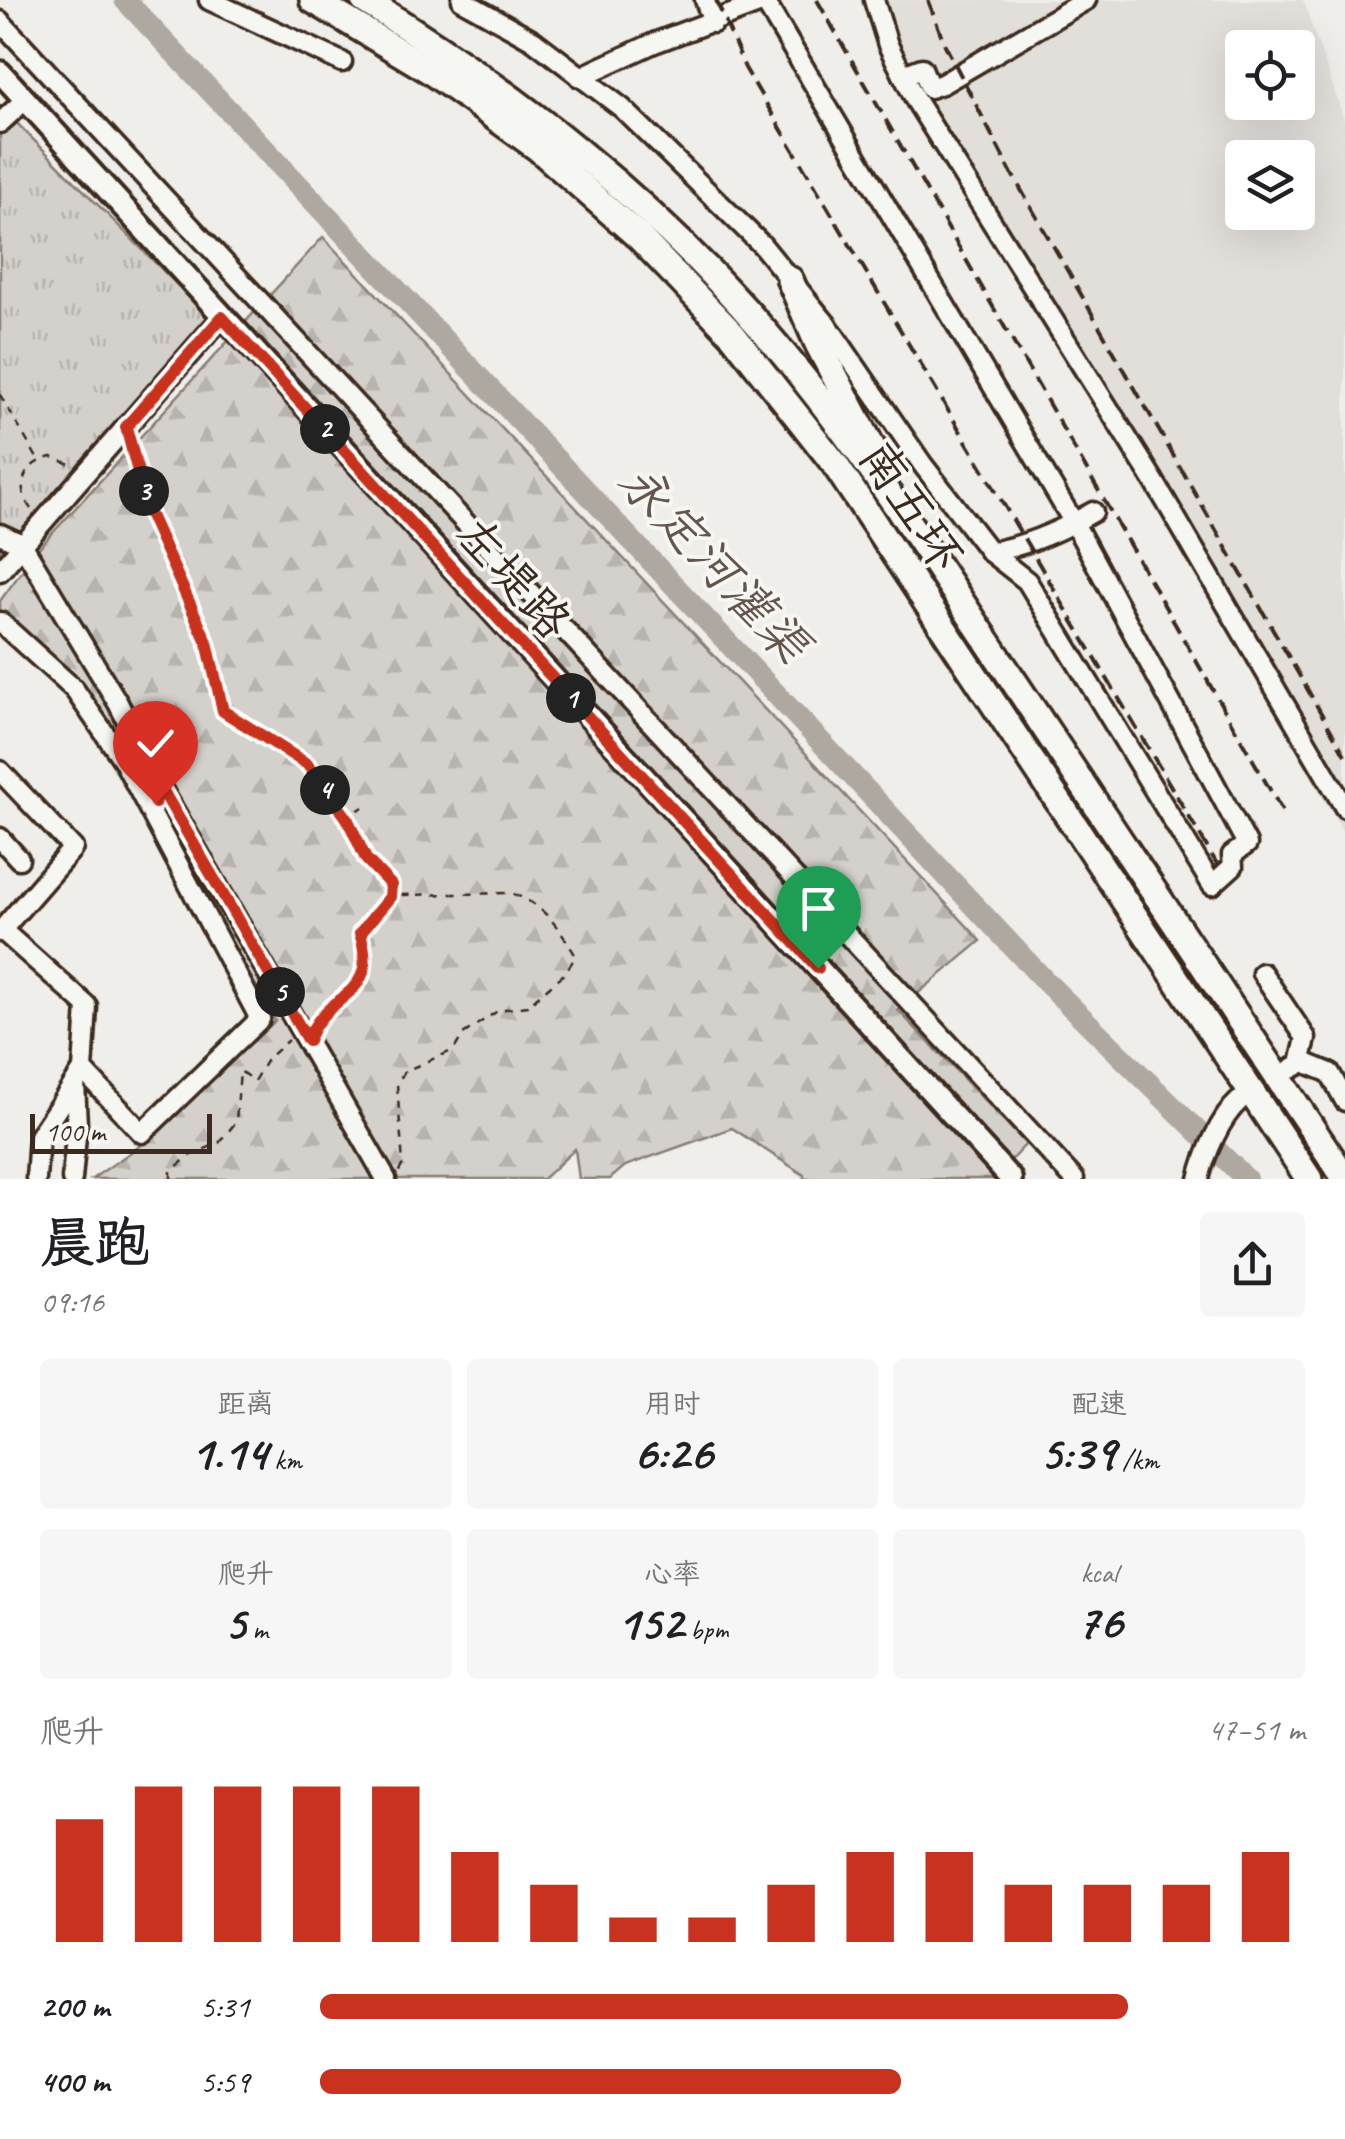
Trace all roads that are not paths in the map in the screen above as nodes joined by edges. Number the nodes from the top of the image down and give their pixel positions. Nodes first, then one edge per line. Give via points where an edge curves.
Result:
1 (209, 0) edge
2 (313, 0) edge
3 (364, 0) edge
4 (462, 0) edge
5 (705, 0) edge
6 (874, 0) edge
7 (1086, 0) edge
8 (767, 1) edge
9 (0, 21) edge
10 (713, 23) junction
11 (342, 62) dead end
12 (0, 72) edge
13 (903, 75) junction
14 (580, 76) junction
15 (26, 100) junction
16 (0, 124) edge
17 (790, 280) junction
18 (222, 317) junction
19 (1093, 512) dead end
20 (1074, 523) junction
21 (0, 534) edge
22 (22, 544) junction
23 (925, 548) junction
24 (990, 552) junction
25 (0, 571) edge
26 (0, 622) edge
27 (0, 772) edge
28 (1345, 808) edge
29 (0, 838) edge
30 (18, 859) dead end
31 (1, 931) edge
32 (1262, 974) dead end
33 (79, 1076) junction
34 (1239, 1101) dead end
35 (1345, 1101) edge
36 (1201, 1171) edge
37 (1345, 1178) edge
38 (36, 1179) edge
39 (72, 1179) edge
40 (386, 1179) edge
41 (1011, 1179) edge
42 (1074, 1179) edge
43 (1309, 1179) edge

1 - 11 street
2 - 43 highway, 南五环 via 429,70 538,148 639,237 733,335 834,463
3 - 23 highway, 南五环 via 558,132 657,220 763,330
4 - 14 street
5 - 10 street
6 - 13 street
7 - 13 street via 942,84 930,88 922,68
8 - 10 street
8 - 20 street
9 - 42 street
10 - 14 street
12 - 15 main road, 左堤路
13 - 28 street via 1154,481
14 - 17 street via 634,120
15 - 16 street
15 - 18 main road, 左堤路
17 - 23 highway
17 - 24 street
18 - 22 street
18 - 41 main road, 左堤路
19 - 20 street
20 - 24 street
20 - 24 street via 1248,844 1232,854 1233,866 1212,885 1028,581
21 - 22 street
22 - 25 street
22 - 40 street via 118,702 158,794
23 - 37 highway, 南五环
26 - 33 street via 74,689 124,760 260,1019 142,1133
27 - 31 street via 72,848
29 - 30 street
31 - 33 street via 87,1006
32 - 35 street via 1306,1038 1296,1065 1330,1072
33 - 38 street via 39,1136
33 - 39 street
34 - 36 street

